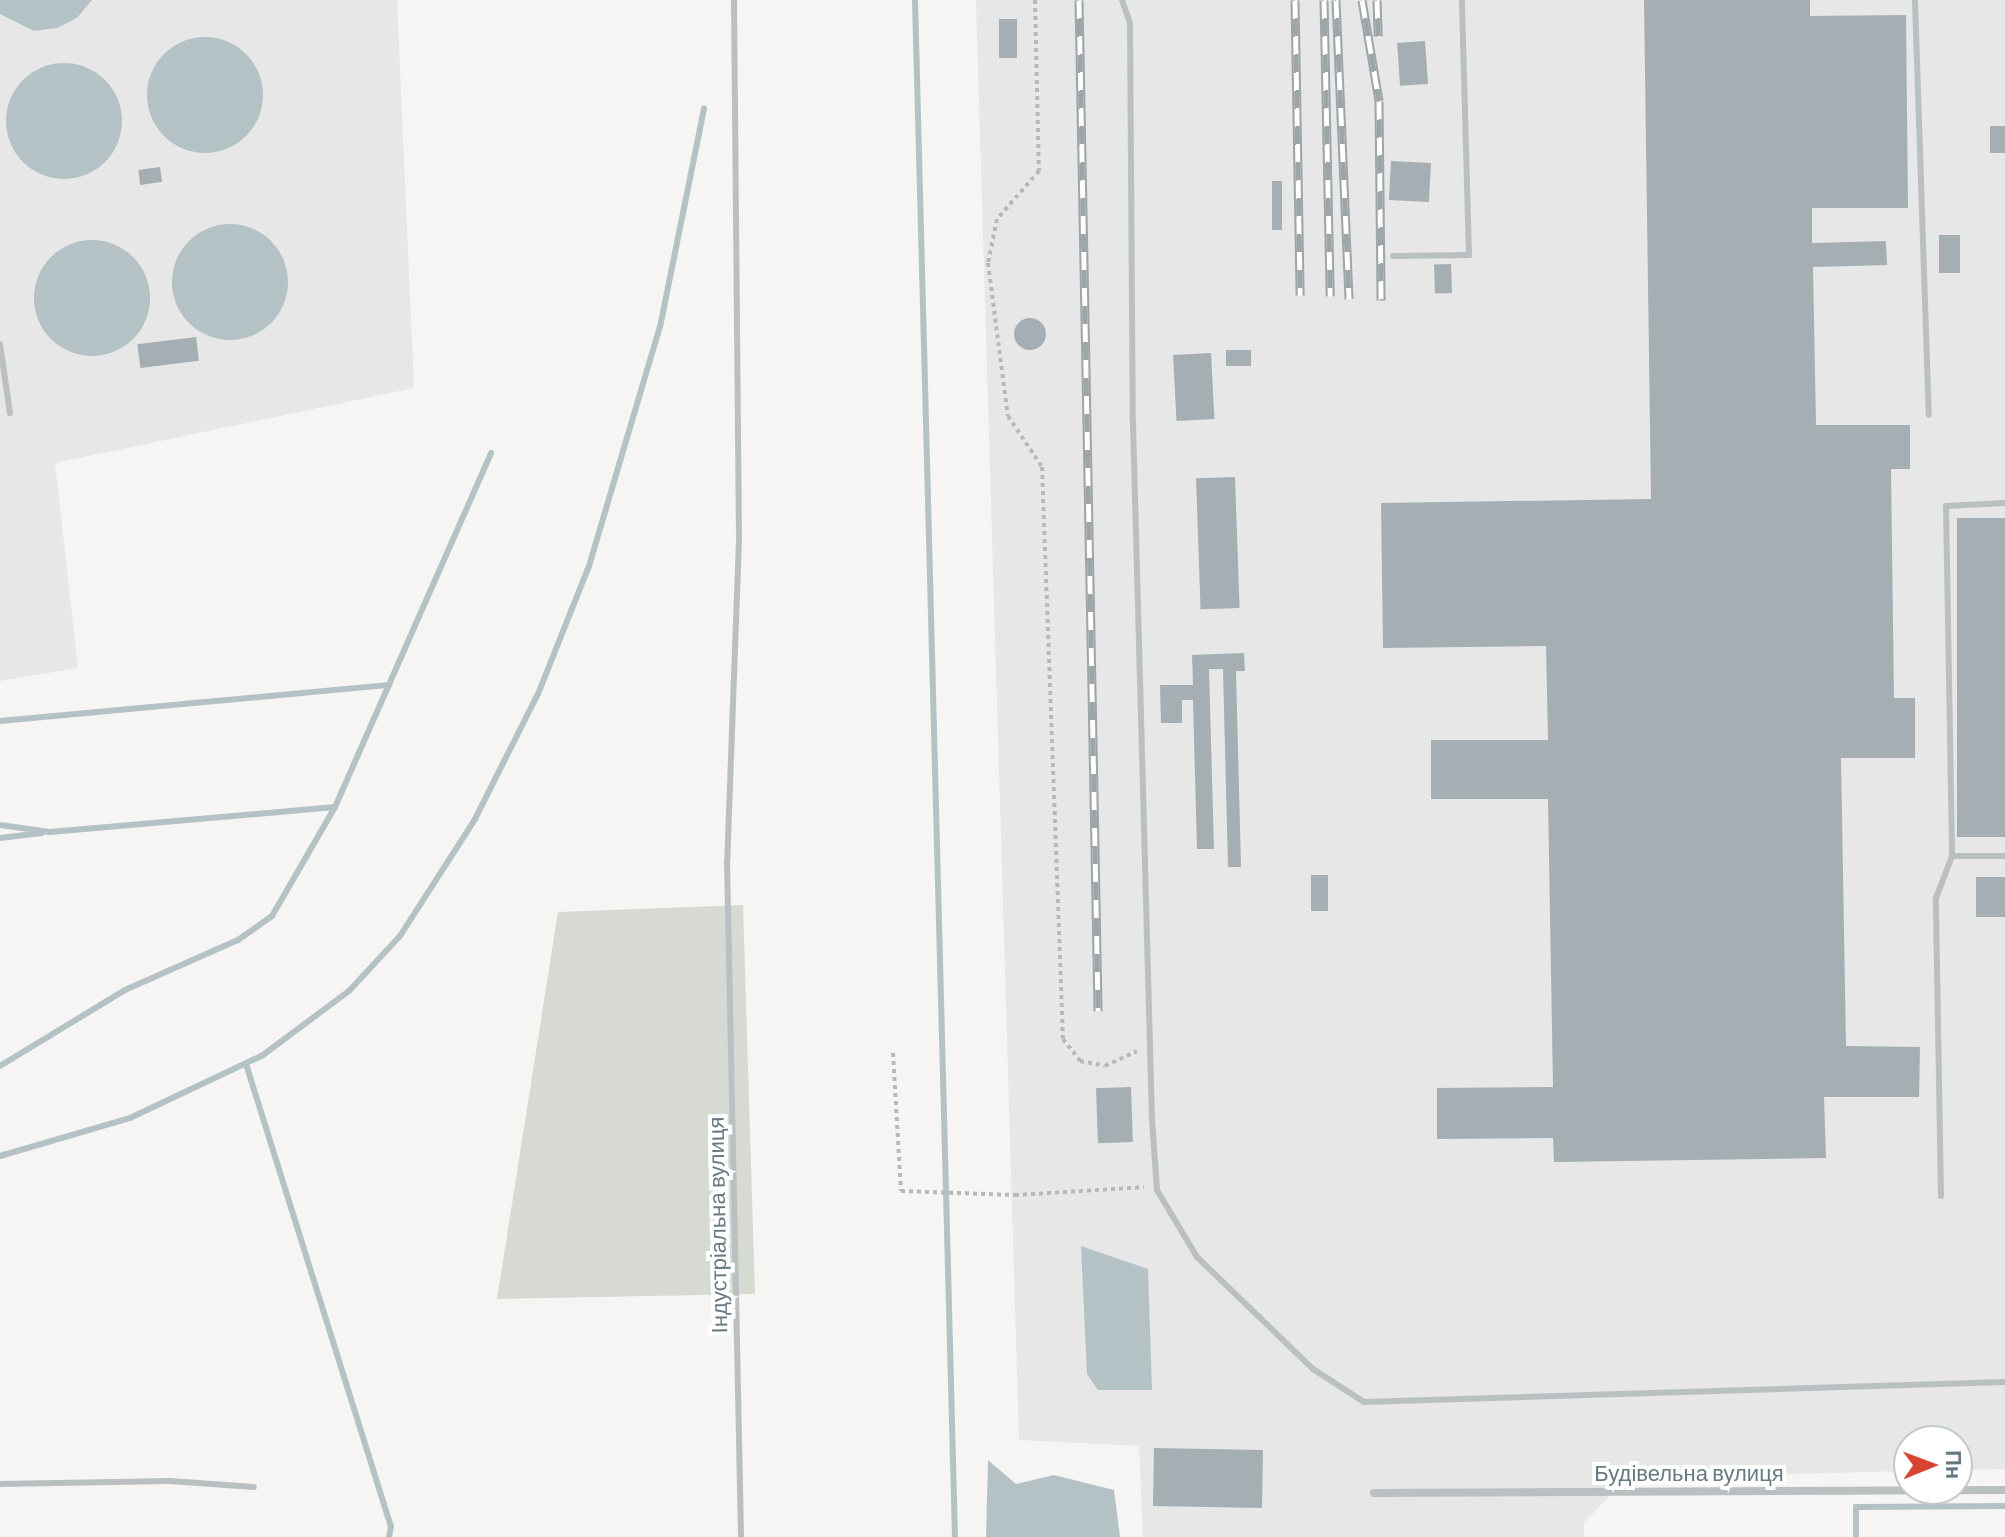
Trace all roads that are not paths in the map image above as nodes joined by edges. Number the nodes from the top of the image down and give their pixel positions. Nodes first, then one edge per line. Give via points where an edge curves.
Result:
1 (734, 0) edge
2 (1122, 0) edge
3 (1462, 0) edge
4 (1915, 0) edge
5 (1393, 256) dead end
6 (0, 344) edge
7 (10, 413) dead end
8 (1929, 415) dead end
9 (2005, 503) edge
10 (1952, 856) junction
11 (2005, 856) edge
12 (1941, 1196) dead end
13 (2005, 1382) edge
14 (0, 1484) edge
15 (254, 1487) dead end
16 (2005, 1490) edge
17 (1374, 1493) dead end
18 (741, 1537) edge

1 - 18 lane, Індустріальна вулиця via 739,540 729,912
2 - 13 lane via 1130,23 1133,423 1157,1190 1197,1257 1313,1369 1364,1402
3 - 5 lane via 1469,255
4 - 8 lane
6 - 7 lane
9 - 10 lane via 1946,506
10 - 11 lane
10 - 12 lane via 1936,898
14 - 15 lane via 170,1481
16 - 17 street, Будівельна вулиця

